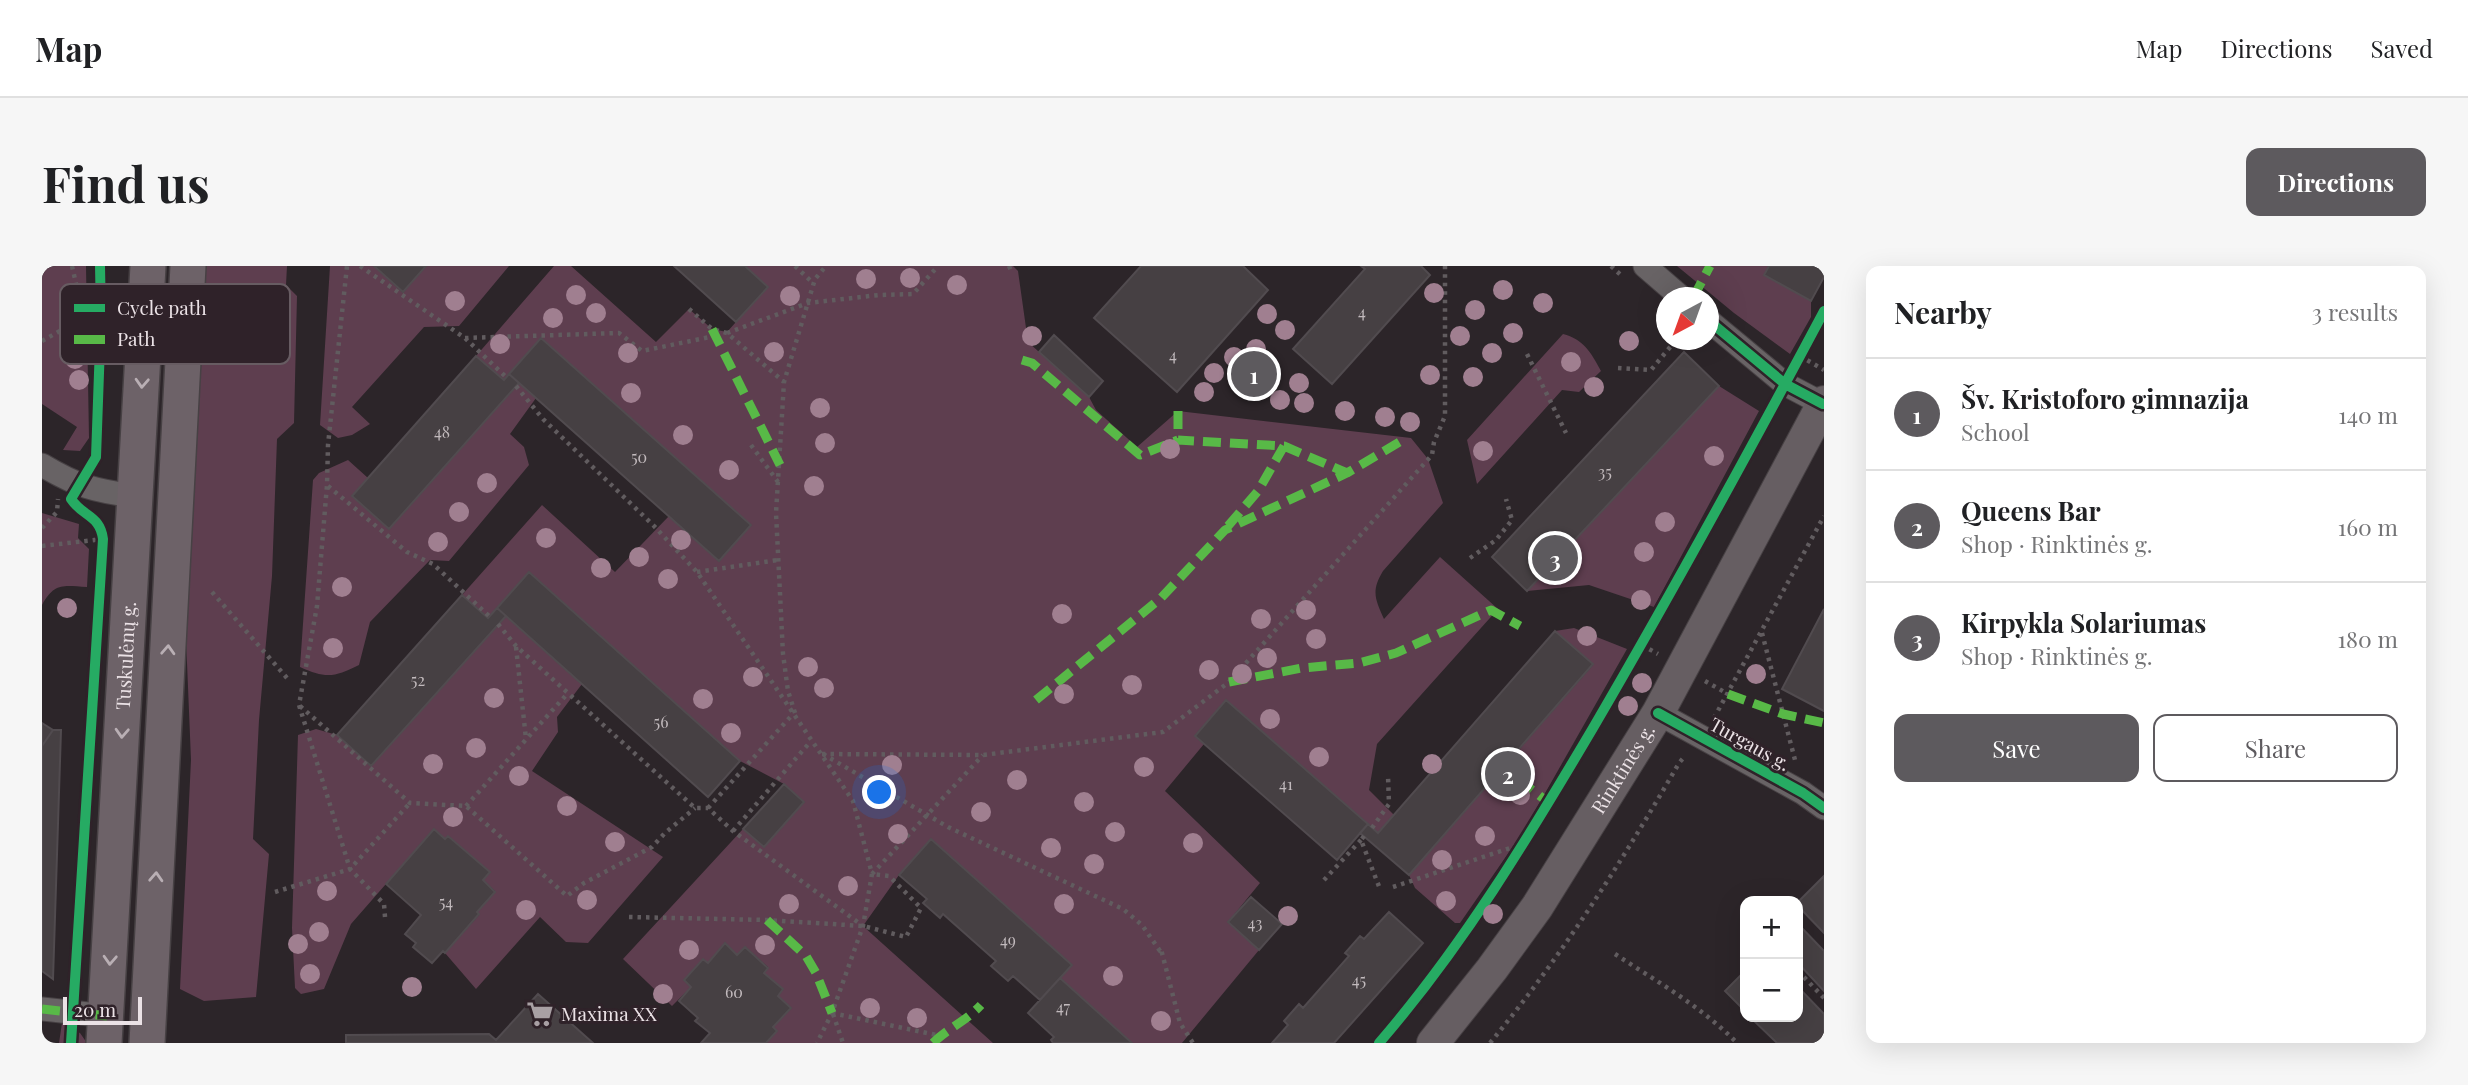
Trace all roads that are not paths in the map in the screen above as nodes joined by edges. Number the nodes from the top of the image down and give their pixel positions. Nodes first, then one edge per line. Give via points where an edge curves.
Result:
1 (148, 266) edge
2 (188, 266) edge
3 (1645, 266) edge
4 (147, 284) edge
5 (187, 284) edge
6 (1669, 287) edge
7 (1719, 328) edge
8 (142, 364) edge
9 (183, 364) edge
10 (1824, 403) edge
11 (42, 465) edge
12 (135, 496) junction
13 (1658, 713) junction
14 (1824, 808) edge
15 (42, 1009) edge
16 (106, 1029) edge
17 (147, 1043) edge
18 (1433, 1043) edge

1 -> 4 main road, Tuskulėnų g.
5 -> 2 main road
3 - 6 street
7 - 10 street via 1785,384
8 -> 12 main road, Tuskulėnų g.
17 -> 9 main road
10 - 13 main road, Rinktinės g.
11 - 12 street via 80,486
12 -> 16 main road, Tuskulėnų g.
13 - 14 street, Turgaus g.
13 - 18 main road, Rinktinės g. via 1537,907
15 - 16 street

